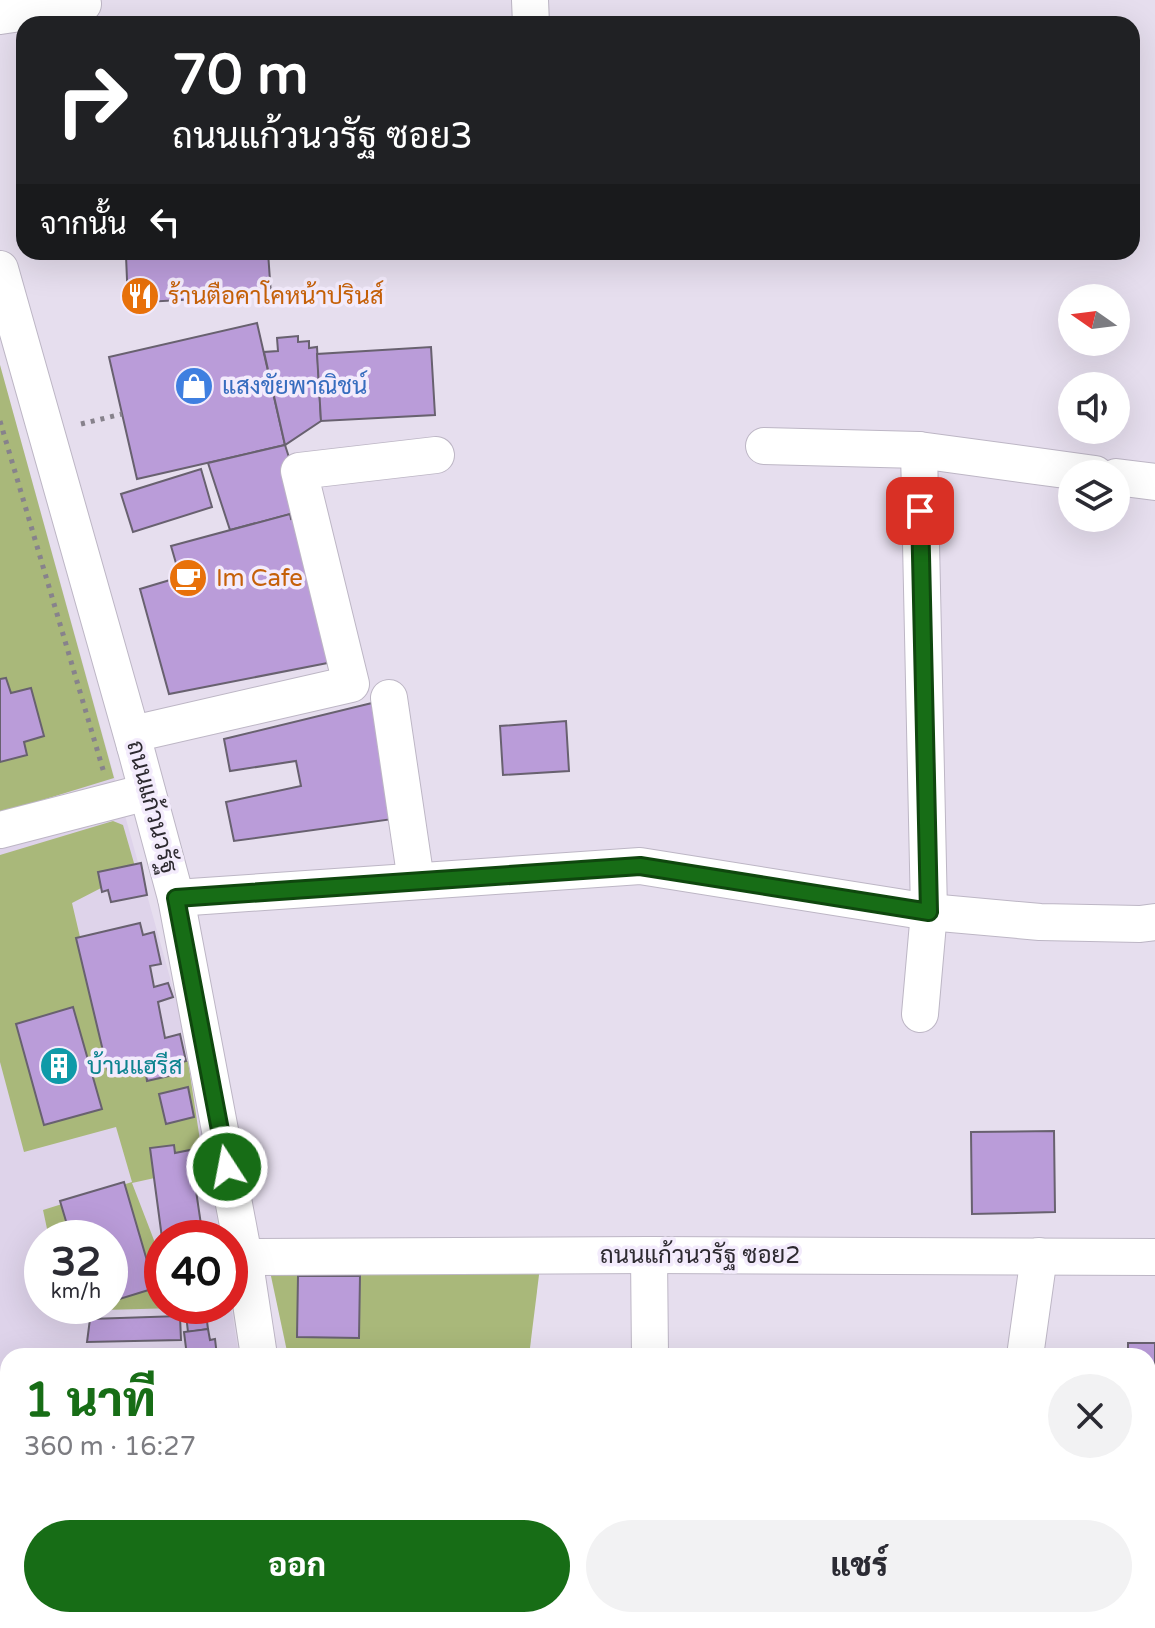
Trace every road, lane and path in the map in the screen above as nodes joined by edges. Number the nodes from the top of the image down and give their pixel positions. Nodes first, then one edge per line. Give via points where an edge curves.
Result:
1 (83, 4) dead end
2 (0, 16) edge
3 (0, 269) edge
4 (122, 414) dead end
5 (0, 421) edge
6 (81, 424) dead end
7 (764, 446) dead end
8 (919, 450) junction
9 (436, 455) dead end
10 (1058, 469) edge
11 (1130, 479) edge
12 (1155, 482) edge
13 (389, 698) dead end
14 (135, 746) junction
15 (106, 781) dead end
16 (147, 792) junction
17 (0, 830) edge
18 (416, 881) junction
19 (176, 898) junction
20 (929, 912) junction
21 (1155, 922) edge
22 (920, 1014) dead end
23 (237, 1220) edge
24 (649, 1255) junction
25 (1039, 1256) junction
26 (248, 1257) edge
27 (1155, 1257) edge
28 (248, 1283) edge
29 (258, 1348) edge
30 (650, 1348) edge
31 (1026, 1348) edge

1 - 2 street
3 - 14 street, ถนนแก้วนวรัฐ
4 - 6 path
5 - 15 path
7 - 8 street
8 - 10 street
8 - 20 street
9 - 14 street via 299,471 351,684 133,734
11 - 12 street
13 - 18 street
14 - 16 street, ถนนแก้วนวรัฐ
16 - 17 street
16 - 19 street, ถนนแก้วนวรัฐ
18 - 19 street
18 - 20 street via 640,866
19 - 23 street, ถนนแก้วนวรัฐ
20 - 21 street via 1040,922
20 - 22 street
24 - 25 street, ถนนแก้วนวรัฐ ซอย2
24 - 26 street, ถนนแก้วนวรัฐ ซอย2
24 - 30 street
25 - 27 street, ถนนแก้วนวรัฐ ซอย2
25 - 31 street
28 - 29 street, ถนนแก้วนวรัฐ

